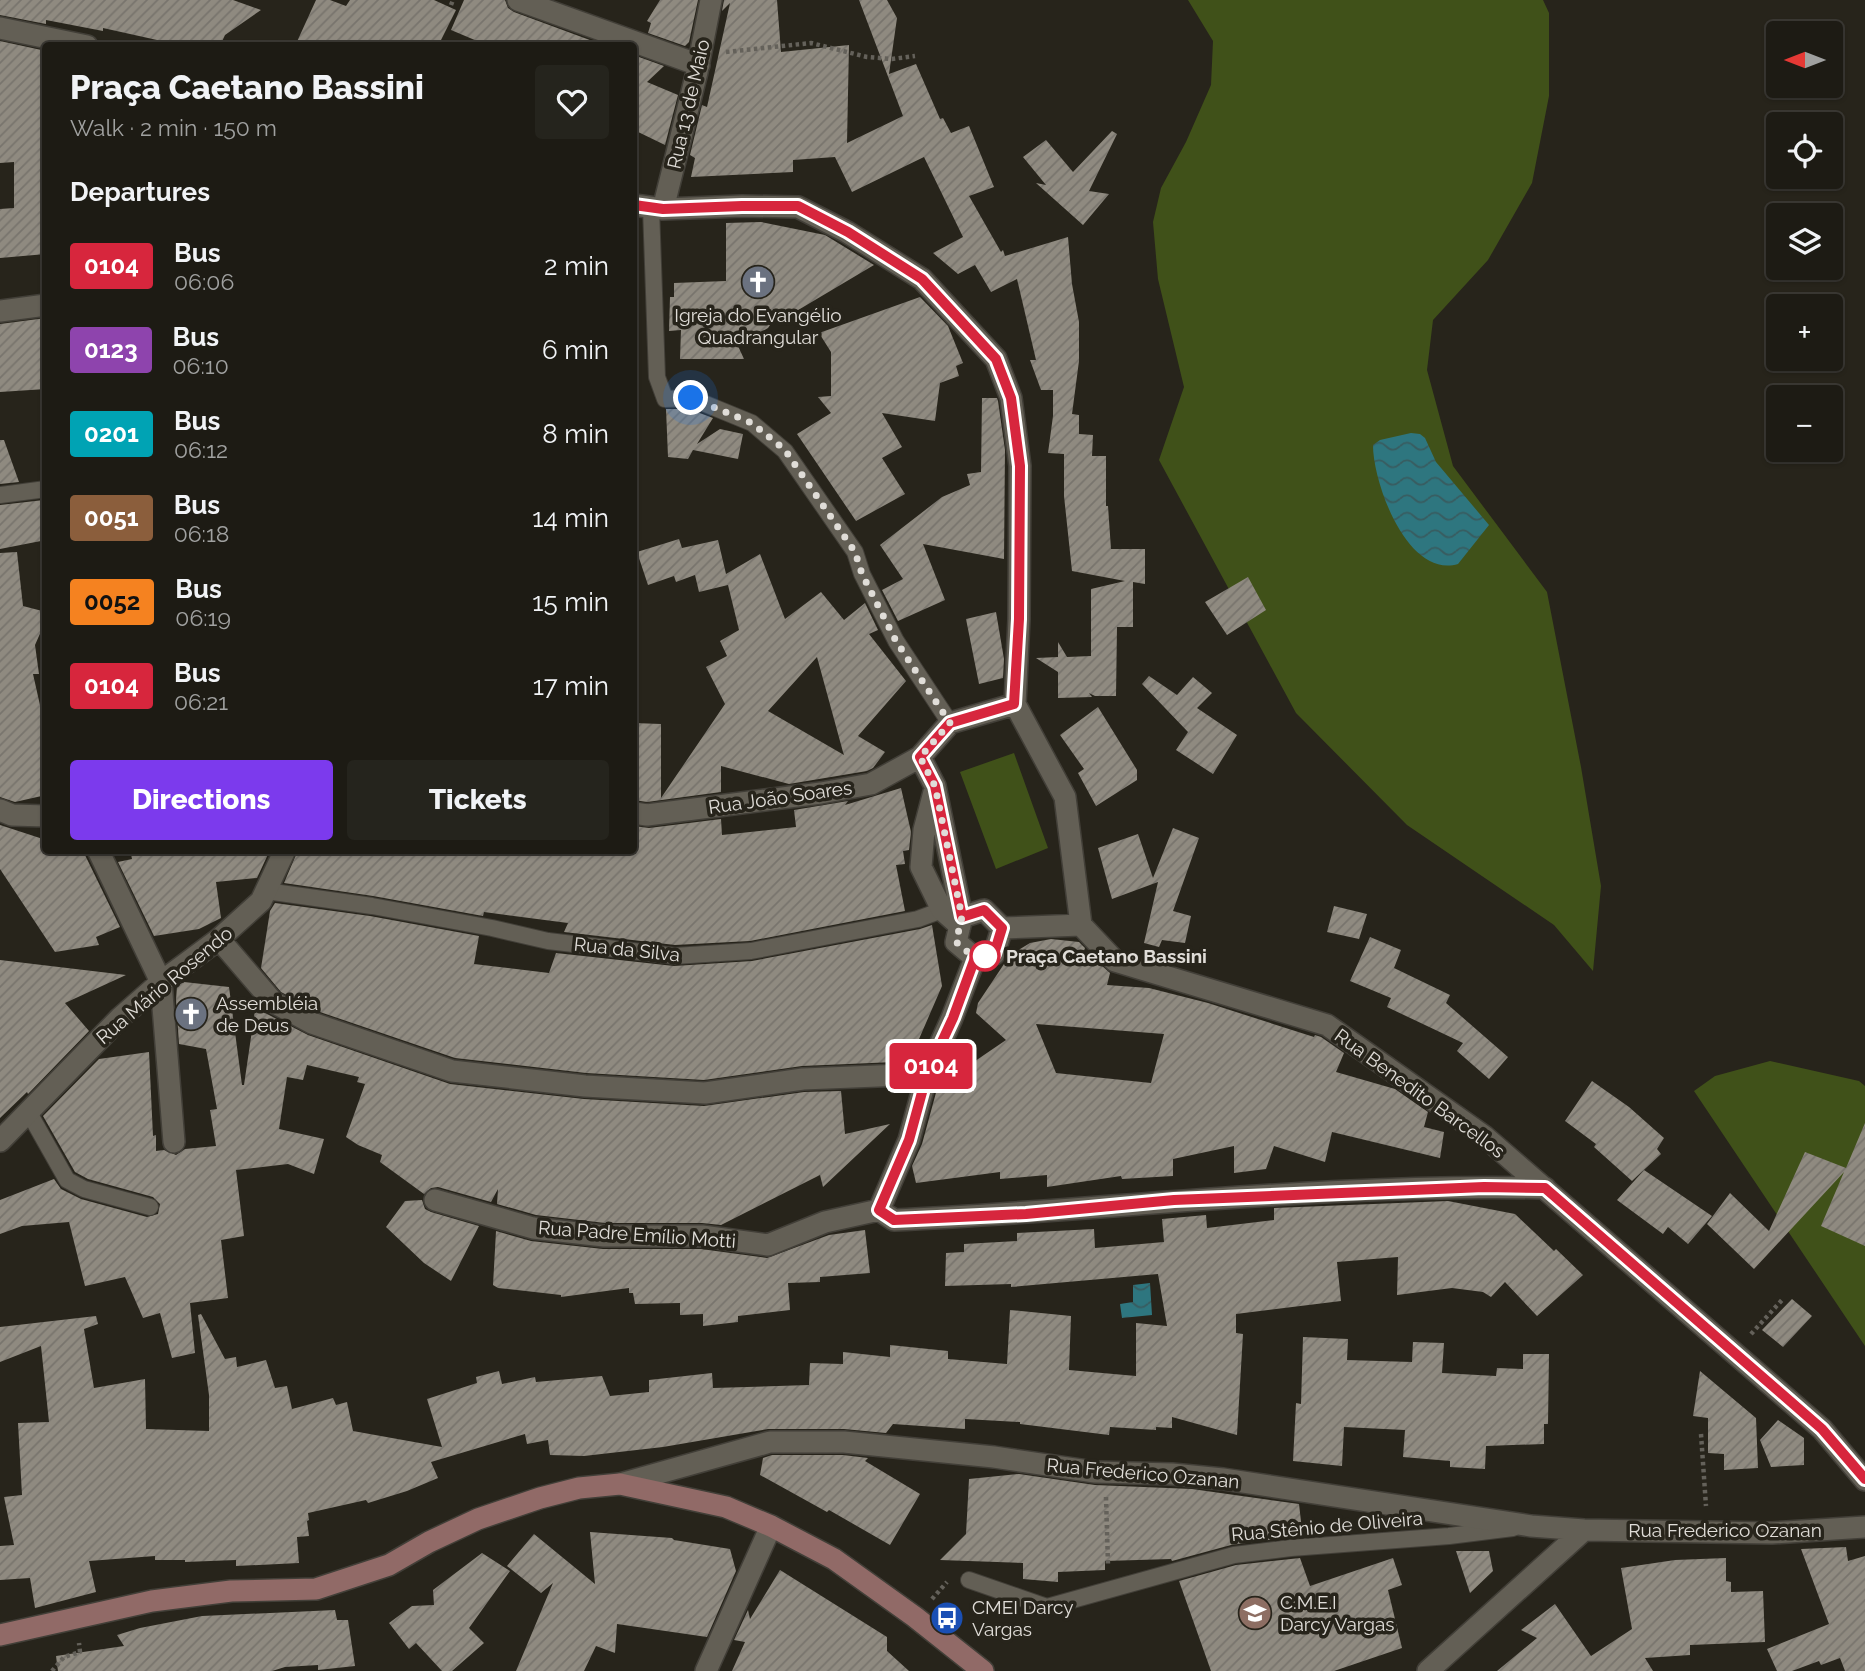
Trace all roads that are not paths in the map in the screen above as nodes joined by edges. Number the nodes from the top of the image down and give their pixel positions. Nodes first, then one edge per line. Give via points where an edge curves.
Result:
1 (518, 0) edge
2 (711, 0) edge
3 (0, 28) edge
4 (68, 42) edge
5 (635, 42) edge
6 (637, 43) edge
7 (699, 65) junction
8 (649, 207) edge
9 (42, 306) edge
10 (0, 311) edge
11 (42, 490) edge
12 (0, 495) edge
13 (1014, 704) junction
14 (950, 723) junction
15 (920, 757) junction
16 (935, 786) junction
17 (0, 810) edge
18 (637, 814) edge
19 (42, 816) edge
20 (100, 854) edge
21 (283, 854) edge
22 (266, 891) junction
23 (955, 918) junction
24 (1081, 925) junction
25 (1002, 928) junction
26 (219, 939) junction
27 (975, 958) junction
28 (161, 982) junction
29 (927, 1074) junction
30 (28, 1111) junction
31 (0, 1141) edge
32 (174, 1142) dead end
33 (1545, 1188) junction
34 (435, 1200) dead end
35 (150, 1207) dead end
36 (879, 1210) junction
37 (1865, 1480) edge
38 (621, 1484) junction
39 (771, 1526) junction
40 (1531, 1526) junction
41 (1865, 1527) edge
42 (1584, 1530) junction
43 (969, 1580) road end
44 (0, 1635) edge
45 (706, 1671) edge
46 (983, 1671) edge
47 (1428, 1671) edge

1 - 5 street
2 - 7 street, Rua 13 de Maio
3 - 4 street
6 - 7 street
7 - 8 street, Rua 13 de Maio
8 - 13 street via 798,206 922,279 996,359 1011,398 1020,466
8 - 14 lane via 657,377 666,399 691,398 752,423 785,450 855,552 896,641
9 - 10 street
11 - 12 lane
13 - 14 street
13 - 24 street via 1065,797
14 - 15 street
15 - 16 street
15 - 18 street, Rua João Soares via 871,784 647,816
16 - 23 street
16 - 23 street via 921,867
17 - 19 street
20 - 28 street
21 - 22 street, Rua Mário Rosendo
22 - 23 lane, Rua da Silva via 399,911 548,941 675,956 751,951 918,919
22 - 26 street, Rua Mário Rosendo
23 - 25 street via 984,910
23 - 27 street via 956,942
24 - 25 street
24 - 33 street, Rua Benedito Barcellos via 1115,961 1327,1025 1484,1136
25 - 27 street via 994,954
26 - 28 street, Rua Mário Rosendo
26 - 29 street via 273,1002 312,1023 452,1071 705,1093 803,1079
27 - 29 street
28 - 30 street, Rua Mário Rosendo
28 - 32 street
29 - 36 street via 909,1140
30 - 31 street, Rua Mário Rosendo
30 - 35 lane via 67,1180
33 - 36 street, Rua Padre Emílio Motti via 1174,1200 894,1220
33 - 37 street, Rua Benedito Barcellos via 1822,1429
34 - 36 street, Rua Padre Emílio Motti via 533,1228 604,1236 702,1236 768,1245 825,1222
38 - 39 main road via 726,1507
38 - 40 street, Rua Frederico Ozanan via 771,1442 844,1442 1095,1472 1223,1479
38 - 44 main road via 579,1488 528,1502 429,1542 389,1565 316,1589 231,1591 152,1601
39 - 45 street
39 - 46 main road via 834,1559
40 - 42 street, Rua Frederico Ozanan
40 - 43 lane, Rua Stênio de Oliveira via 1234,1555 1047,1607
41 - 42 street, Rua Frederico Ozanan via 1772,1533
42 - 47 street

